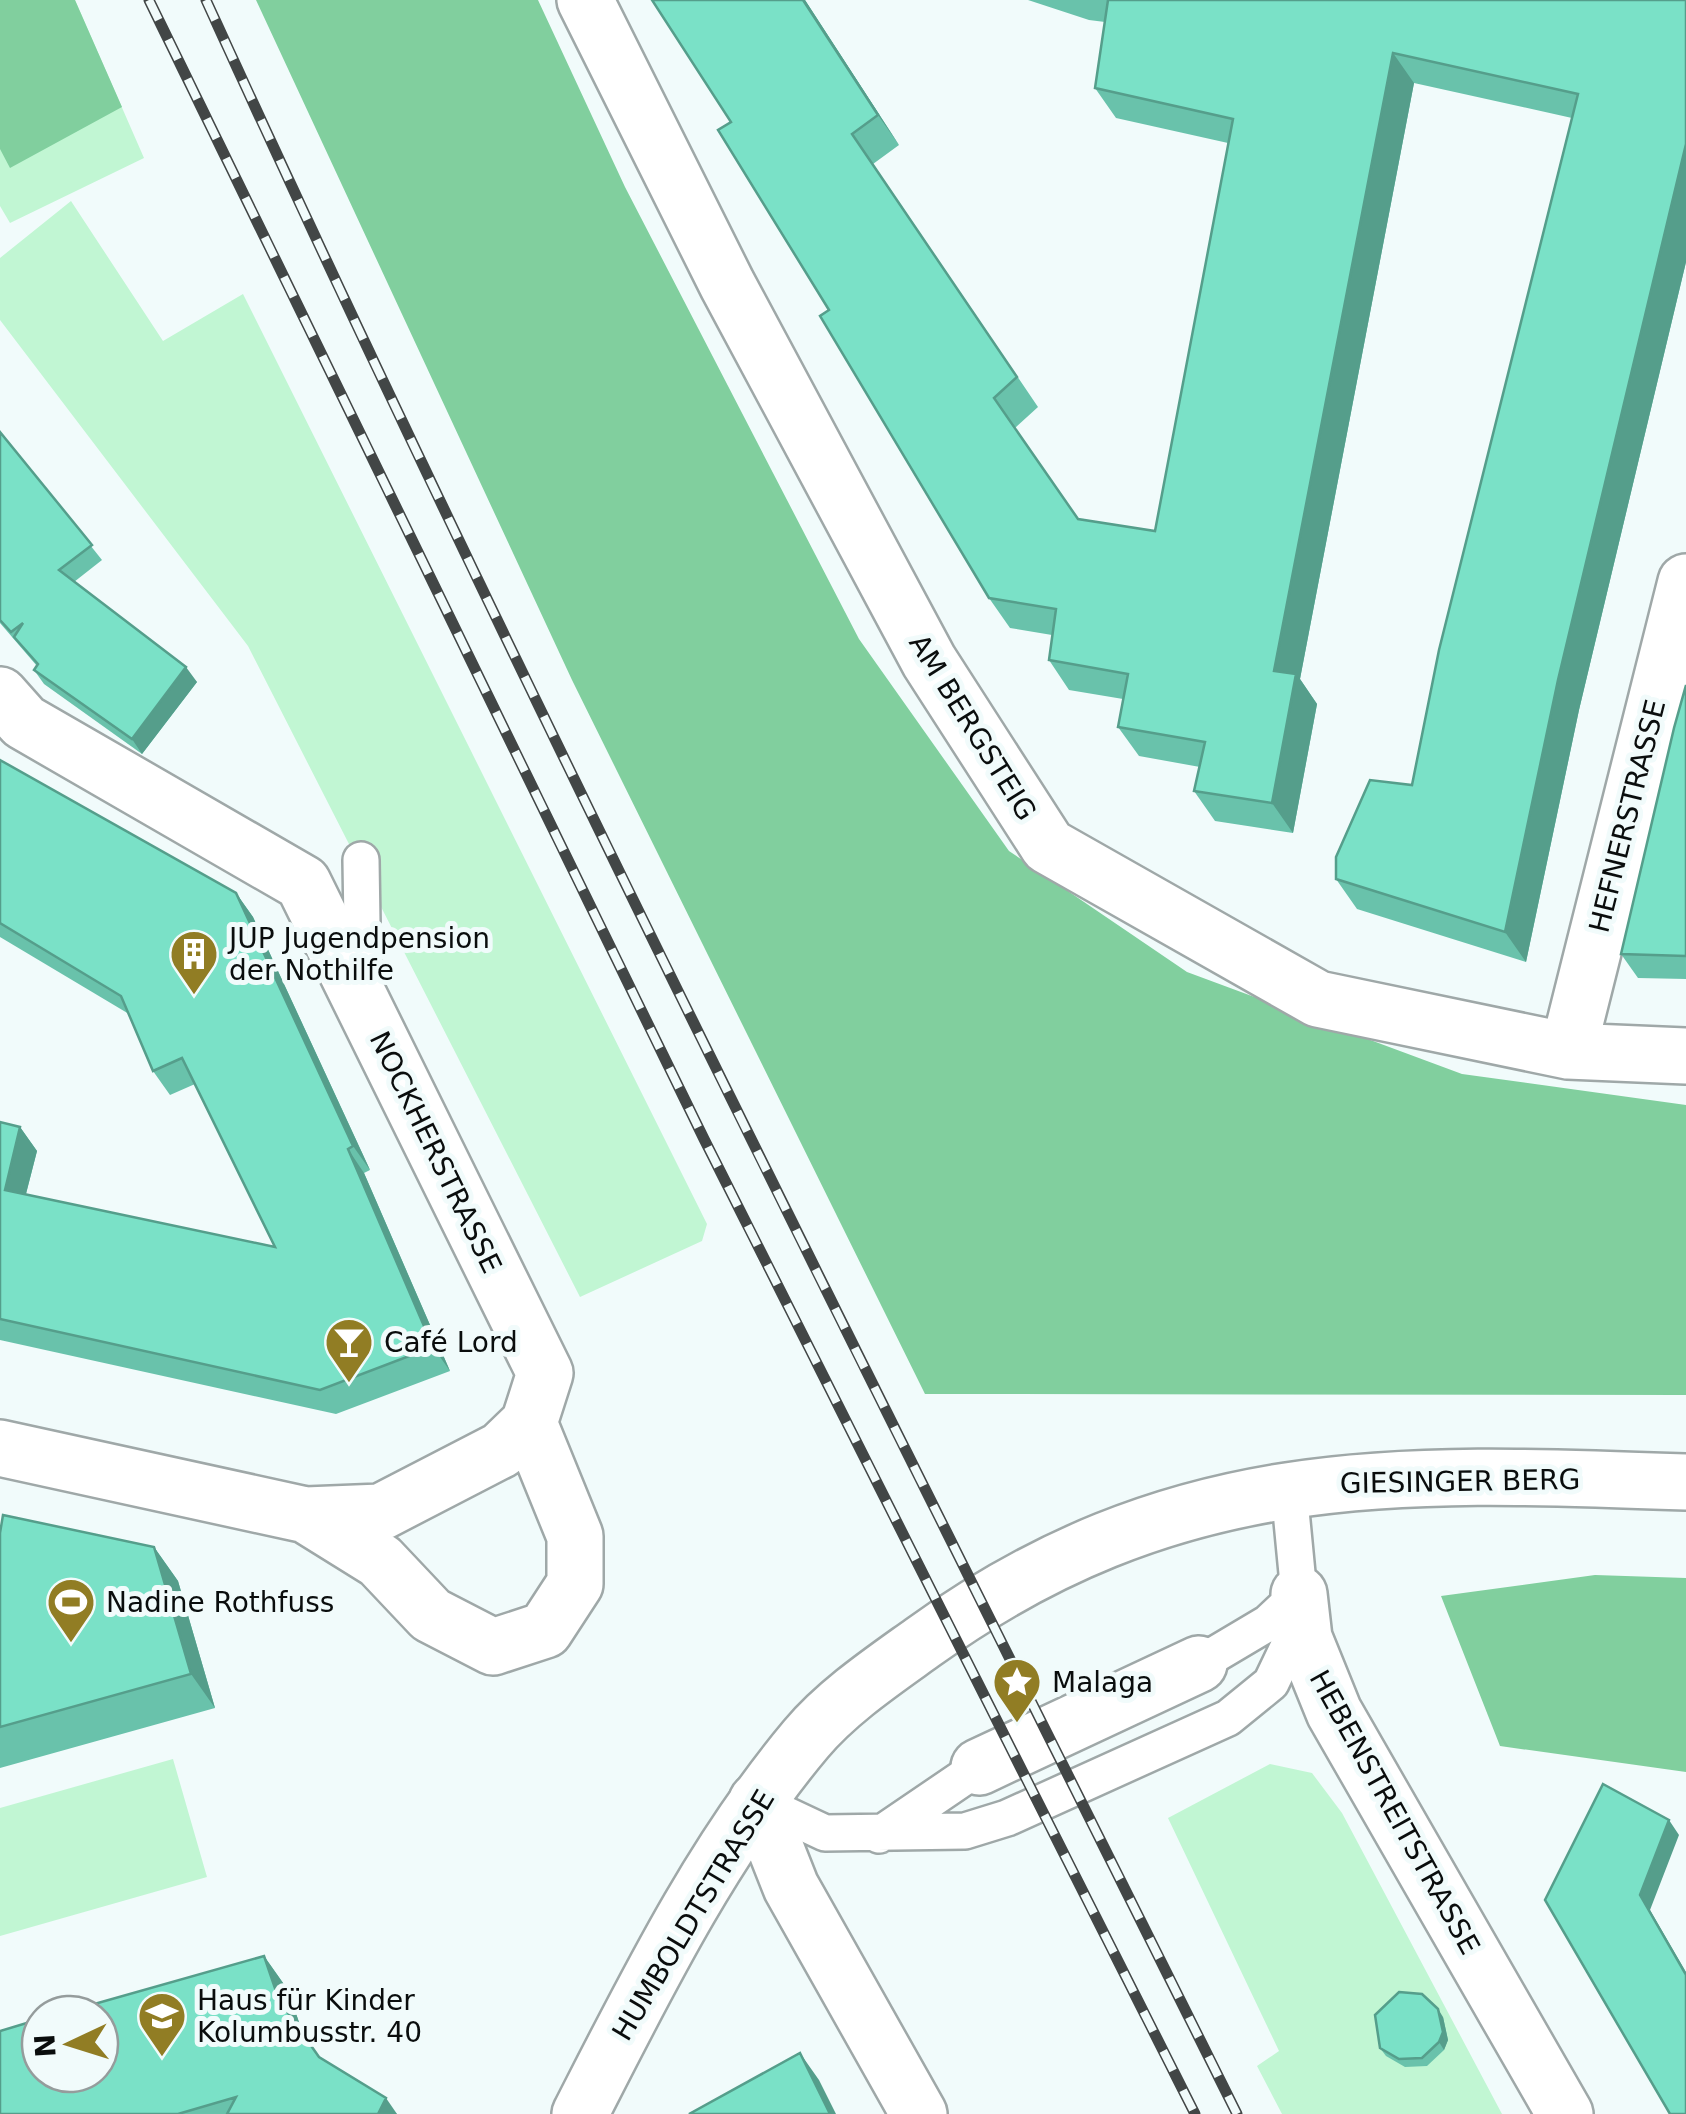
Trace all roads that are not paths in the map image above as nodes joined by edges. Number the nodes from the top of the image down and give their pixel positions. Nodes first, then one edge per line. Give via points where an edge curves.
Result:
1 (585, 0) edge
2 (1686, 582) edge
3 (0, 695) edge
4 (361, 860) dead end
5 (364, 1004) junction
6 (1568, 1051) junction
7 (1686, 1056) edge
8 (528, 1423) junction
9 (0, 1448) edge
10 (1686, 1482) edge
11 (1289, 1490) junction
12 (306, 1516) junction
13 (1298, 1594) junction
14 (961, 1614) joint
15 (1199, 1664) joint
16 (979, 1767) joint
17 (758, 1801) junction
18 (878, 1836) junction
19 (580, 2114) edge
20 (920, 2114) edge
21 (1566, 2114) edge

1 - 6 street, AM BERGSTEIG via 928,661 1048,846 1318,999
2 - 6 street, HEFNERSTRASSE
3 - 5 street, NOCKHERSTRASSE via 24,722 304,883
4 - 5 lane
5 - 8 street, NOCKHERSTRASSE via 544,1373
6 - 7 street, AM BERGSTEIG
8 - 12 street via 502,1450 381,1512
8 - 12 street via 575,1536 576,1584 545,1630 492,1646 431,1616 380,1562
9 - 12 street
10 - 11 street, GIESINGER BERG via 1494,1475 1359,1479
11 - 13 lane, HEBENSTREITSTRASSE
11 - 14 street, GIESINGER BERG via 1209,1504 1076,1550
13 - 15 lane via 1268,1623
13 - 18 lane via 1284,1663 1271,1683 1228,1718 1007,1818 965,1831
13 - 21 street, HEBENSTREITSTRASSE via 1304,1638 1334,1712
14 - 17 street, HUMBOLDTSTRASSE via 809,1736
15 - 16 street
16 - 18 lane
17 - 18 lane via 825,1833
17 - 19 street, HUMBOLDTSTRASSE via 681,1924
17 - 20 street via 792,1886

